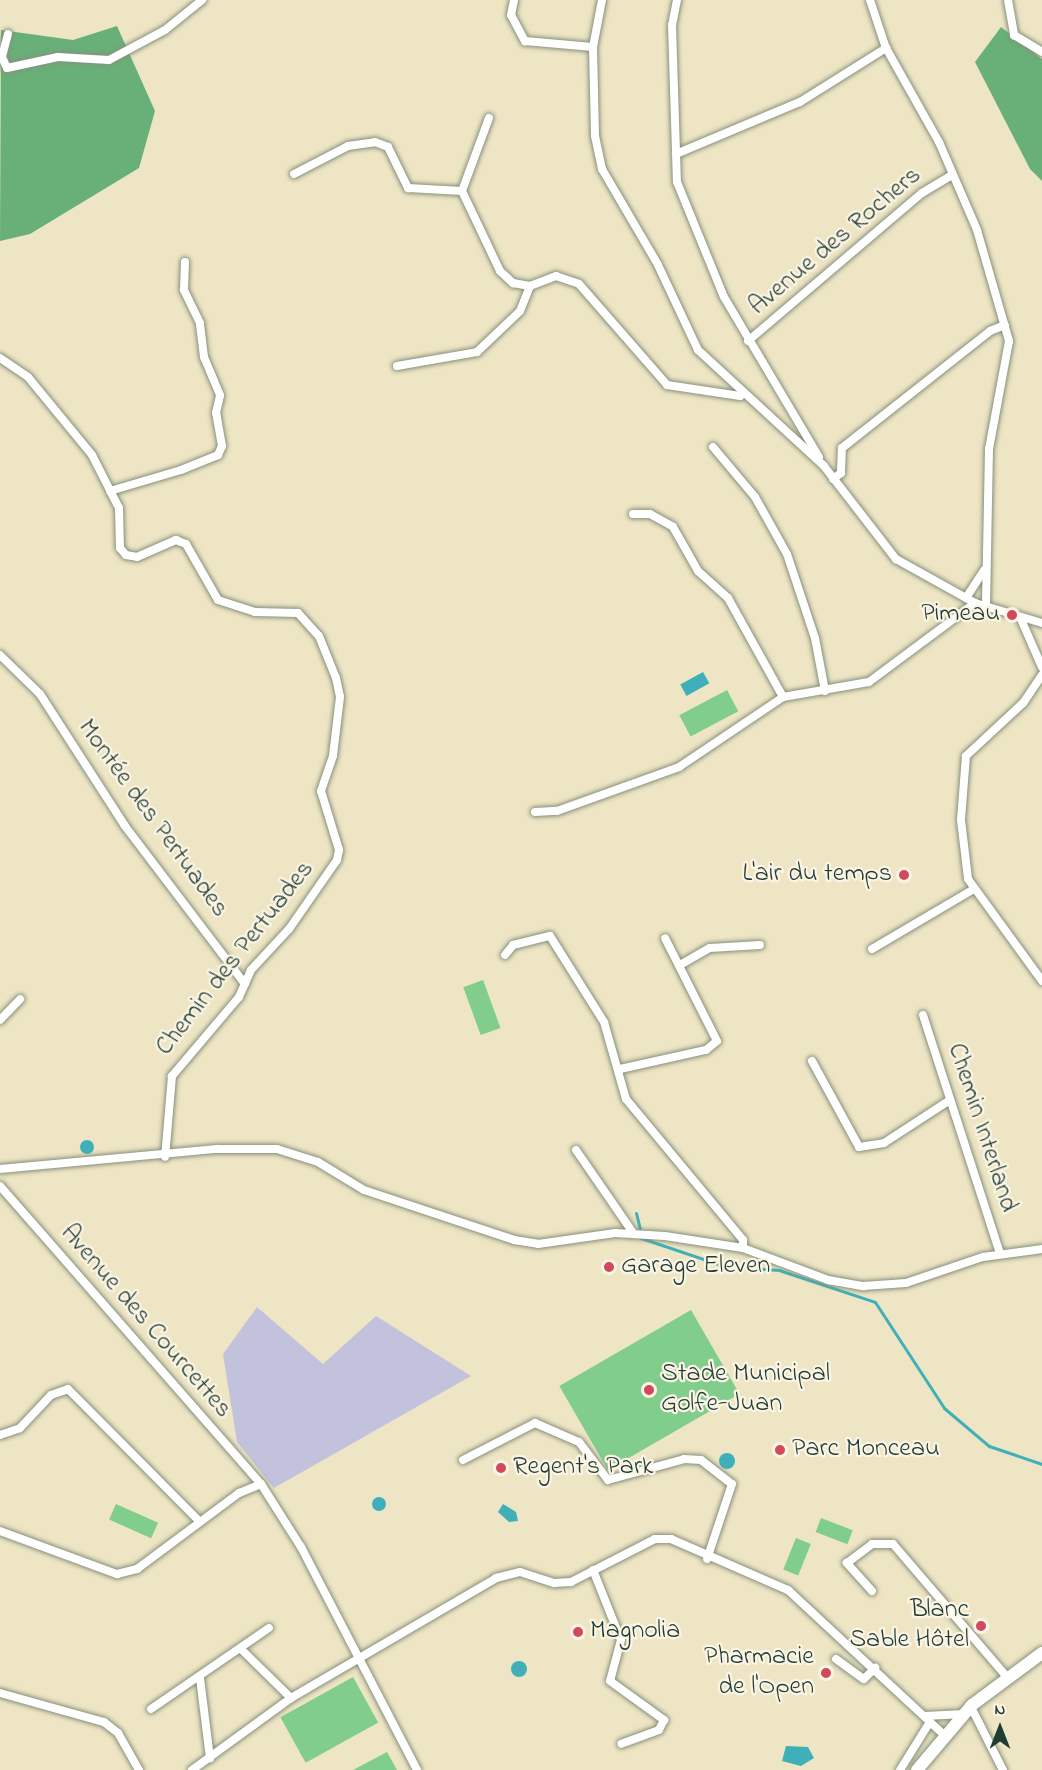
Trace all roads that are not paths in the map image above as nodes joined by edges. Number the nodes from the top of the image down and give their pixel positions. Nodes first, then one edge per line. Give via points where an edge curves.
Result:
1 (202, 0) edge
2 (514, 0) edge
3 (602, 0) edge
4 (676, 0) edge
5 (870, 0) edge
6 (1008, 0) edge
7 (8, 34) dead end
8 (593, 47) junction
9 (886, 48) junction
10 (1042, 52) edge
11 (489, 118) dead end
12 (676, 154) junction
13 (294, 174) dead end
14 (952, 175) junction
15 (462, 191) junction
16 (185, 262) dead end
17 (530, 286) junction
18 (1005, 325) junction
19 (748, 341) junction
20 (0, 358) edge
21 (397, 366) dead end
22 (742, 396) junction
23 (713, 447) dead end
24 (824, 466) junction
25 (833, 479) junction
26 (110, 491) junction
27 (633, 514) dead end
28 (984, 570) junction
29 (966, 598) junction
30 (975, 603) junction
31 (986, 608) junction
32 (1020, 617) junction
33 (1042, 623) edge
34 (1040, 647) edge
35 (0, 655) edge
36 (1042, 667) edge
37 (1042, 675) edge
38 (825, 691) junction
39 (783, 697) junction
40 (535, 812) dead end
41 (974, 889) junction
42 (665, 938) dead end
43 (760, 945) dead end
44 (872, 949) dead end
45 (505, 955) dead end
46 (680, 965) junction
47 (1042, 981) edge
48 (245, 984) junction
49 (20, 999) dead end
50 (923, 1015) dead end
51 (0, 1020) edge
52 (812, 1060) dead end
53 (620, 1069) junction
54 (950, 1100) junction
55 (576, 1150) dead end
56 (165, 1157) junction
57 (0, 1169) edge
58 (0, 1186) edge
59 (634, 1234) junction
60 (743, 1248) junction
61 (1042, 1249) edge
62 (1000, 1254) junction
63 (0, 1435) edge
64 (463, 1460) dead end
65 (261, 1484) junction
66 (199, 1521) junction
67 (0, 1531) edge
68 (706, 1559) junction
69 (593, 1570) junction
70 (872, 1591) dead end
71 (269, 1628) dead end
72 (242, 1650) junction
73 (1042, 1653) edge
74 (355, 1658) junction
75 (836, 1659) dead end
76 (875, 1668) junction
77 (1006, 1676) junction
78 (200, 1678) junction
79 (0, 1693) edge
80 (291, 1698) junction
81 (151, 1709) dead end
82 (967, 1711) junction
83 (925, 1716) junction
84 (935, 1719) junction
85 (928, 1725) junction
86 (945, 1736) junction
87 (621, 1744) dead end
88 (210, 1758) junction
89 (139, 1770) edge
90 (192, 1770) edge
91 (417, 1770) edge
92 (900, 1770) edge
93 (917, 1770) edge
94 (1004, 1770) edge

1 - 7 street via 165,30 109,60 58,57 6,68 2,51
2 - 8 street via 511,15 525,41
3 - 8 street
4 - 12 street via 672,25
5 - 9 street
6 - 10 street via 1014,35
8 - 22 street via 595,136 613,195 658,265 698,350
9 - 12 street via 800,102
9 - 14 street via 939,142
11 - 15 street
12 - 19 street via 677,182 700,244
13 - 15 street via 348,146 375,142 388,147 408,188
14 - 18 street via 977,230
14 - 19 street, Avenue des Rochers via 922,193
15 - 17 street via 500,271 513,283
16 - 26 street via 184,290 200,323 204,357 220,395 216,412 222,446 218,455 181,470
17 - 21 street via 520,311 477,352
17 - 22 street via 556,276 579,284 667,385
18 - 25 street via 990,331 842,448 841,473
18 - 28 street via 1010,359 988,449
19 - 24 street
20 - 26 street, Chemin des Pertuades via 28,377 65,420
22 - 24 street
23 - 38 street via 755,497 787,554 815,638
24 - 25 street
25 - 29 street via 896,559
26 - 48 street, Chemin des Pertuades via 126,555 137,557 176,540 186,544 218,600 255,612 298,613 319,636 336,678 340,698 333,756 321,791 339,850 337,860
27 - 39 street via 650,514 673,527 698,570 728,598
28 - 29 street
28 - 31 street
29 - 30 street
30 - 31 street
30 - 38 street via 869,682
31 - 32 street
32 - 33 street
32 - 34 street
34 - 36 street
35 - 48 street, Montée des Pertuades via 40,694 125,826
37 - 41 street via 1023,703 966,756 962,851
38 - 39 street
39 - 40 street via 679,767 556,811
41 - 44 street
41 - 47 street
42 - 46 street
43 - 46 street via 710,948
45 - 53 street via 513,945 550,936 597,1007
46 - 53 street via 716,1033 715,1045
48 - 56 street, Chemin des Pertuades via 172,1076
49 - 51 street
50 - 54 street, Chemin Interland
52 - 54 street via 832,1089 851,1141 859,1146 884,1143
53 - 60 street via 618,1083 626,1099 743,1240
54 - 62 street, Chemin Interland
55 - 59 street
56 - 57 street
56 - 59 street via 217,1149 277,1149 318,1162 364,1190 514,1240 538,1244
58 - 65 street, Avenue des Courcettes
59 - 60 street
60 - 62 street via 863,1286 906,1284
61 - 62 street
63 - 66 street via 20,1428 51,1395 68,1389
64 - 68 street via 535,1423 579,1442 608,1480 692,1458 727,1478 731,1492
65 - 66 street
65 - 74 street, Avenue des Courcettes via 301,1547
66 - 67 street via 146,1563 117,1574
68 - 69 street via 671,1539 655,1539
68 - 76 street via 788,1590
69 - 74 street via 554,1584 520,1572 504,1574
69 - 87 street via 621,1640 610,1681 664,1720 659,1730
70 - 77 street via 847,1563 872,1544 893,1544
71 - 72 street
72 - 78 street
72 - 80 street
73 - 77 main road
74 - 80 street
74 - 91 street, Avenue des Courcettes
75 - 76 street via 864,1679
76 - 83 street
77 - 82 main road
78 - 81 street
78 - 88 street
79 - 89 street via 104,1722 118,1733
80 - 88 street
82 - 84 street
82 - 86 main road
82 - 94 street
83 - 84 street
83 - 85 street
84 - 86 street
85 - 86 street
85 - 92 street
86 - 93 main road
88 - 90 street

